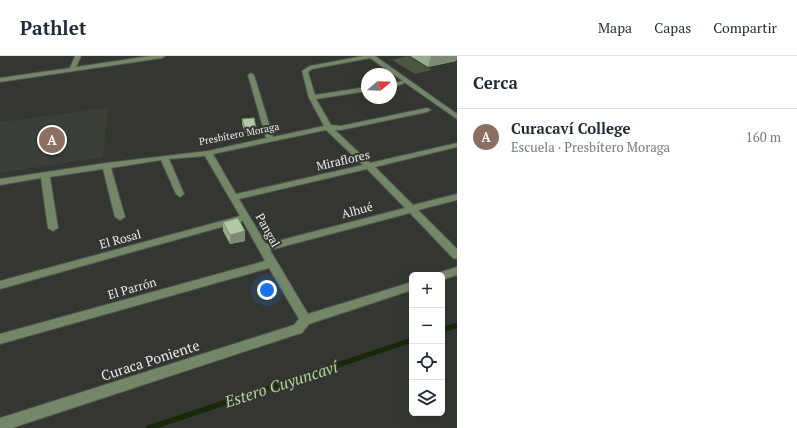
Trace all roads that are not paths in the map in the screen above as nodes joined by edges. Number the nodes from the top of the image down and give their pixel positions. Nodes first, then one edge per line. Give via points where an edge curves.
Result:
1 (78, 56) edge
2 (115, 56) edge
3 (162, 56) edge
4 (372, 56) edge
5 (152, 57) edge
6 (113, 64) junction
7 (72, 70) junction
8 (251, 75) dead end
9 (0, 80) edge
10 (401, 83) dead end
11 (397, 84) edge
12 (361, 90) edge
13 (312, 98) junction
14 (427, 110) dead end
15 (456, 115) edge
16 (328, 128) junction
17 (270, 139) junction
18 (457, 145) edge
19 (208, 153) junction
20 (164, 157) junction
21 (106, 166) junction
22 (369, 166) junction
23 (45, 174) junction
24 (0, 182) edge
25 (180, 194) dead end
26 (235, 197) junction
27 (457, 197) edge
28 (412, 209) junction
29 (120, 217) dead end
30 (246, 217) junction
31 (53, 228) dead end
32 (263, 248) junction
33 (457, 255) edge
34 (272, 263) junction
35 (457, 271) edge
36 (445, 275) edge
37 (0, 285) edge
38 (409, 287) edge
39 (305, 320) junction
40 (0, 339) edge
41 (0, 425) edge

1 - 7 street
2 - 6 street
3 - 5 street
4 - 13 street via 305,71
4 - 15 street
5 - 6 street
6 - 7 street
7 - 9 street
8 - 17 street
10 - 11 street
12 - 13 street
13 - 16 street
14 - 16 street, Presbítero Moraga via 341,128
16 - 17 street, Presbítero Moraga
16 - 22 street
17 - 19 street, Presbítero Moraga
18 - 22 street, Miraflores
19 - 20 street, Presbítero Moraga
19 - 26 street, Pangal
20 - 21 street, Presbítero Moraga
20 - 25 street
21 - 23 street, Presbítero Moraga
21 - 29 street
22 - 26 street, Miraflores
22 - 28 street
23 - 24 street, Presbítero Moraga
23 - 31 street
26 - 30 street, Pangal
27 - 28 street, Alhué
28 - 32 street, Alhué
28 - 33 street
30 - 32 street, Pangal
30 - 37 street, El Rosal
32 - 34 street, Pangal
34 - 39 street, Pangal
34 - 40 street, El Parrón
35 - 36 street
38 - 39 street, Curaca Poniente
39 - 41 street, Curaca Poniente via 298,329

